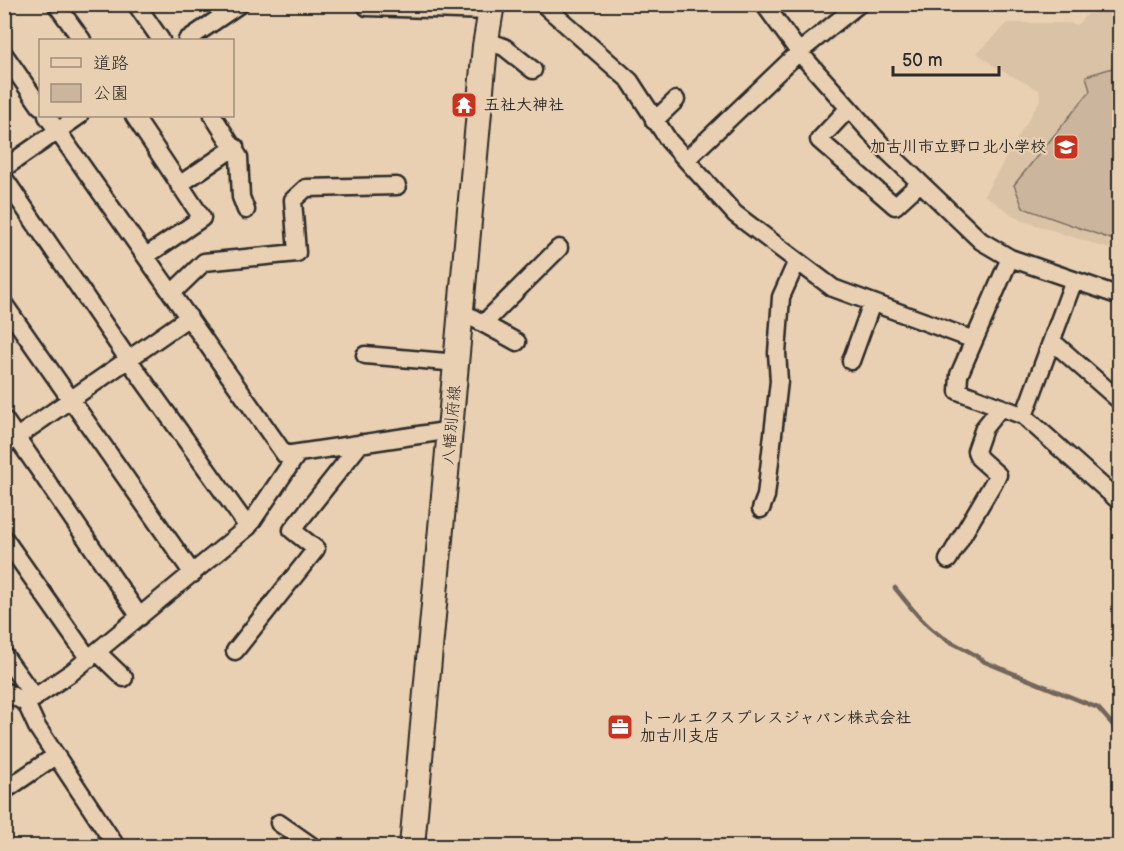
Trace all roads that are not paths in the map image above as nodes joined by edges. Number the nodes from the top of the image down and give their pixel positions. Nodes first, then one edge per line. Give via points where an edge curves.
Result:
1 (56, 4) edge
2 (136, 4) edge
3 (240, 4) edge
4 (543, 4) edge
5 (764, 4) edge
6 (859, 4) edge
7 (367, 7) dead end
8 (491, 8) edge
9 (81, 39) edge
10 (160, 39) edge
11 (188, 39) edge
12 (485, 40) junction
13 (799, 52) junction
14 (4, 54) edge
15 (532, 70) dead end
16 (676, 100) dead end
17 (39, 105) edge
18 (849, 108) junction
19 (48, 117) edge
20 (78, 117) edge
21 (135, 117) edge
22 (214, 117) edge
23 (654, 121) junction
24 (57, 131) junction
25 (235, 147) junction
26 (687, 159) junction
27 (4, 168) edge
28 (4, 178) edge
29 (920, 183) junction
30 (179, 185) junction
31 (397, 186) dead end
32 (246, 210) dead end
33 (559, 248) dead end
34 (146, 256) junction
35 (1010, 258) junction
36 (797, 261) junction
37 (1074, 280) junction
38 (172, 293) junction
39 (1119, 296) edge
40 (872, 303) junction
41 (4, 304) edge
42 (462, 312) junction
43 (189, 317) junction
44 (488, 326) junction
45 (974, 340) junction
46 (1052, 341) junction
47 (517, 342) dead end
48 (365, 355) dead end
49 (128, 359) junction
50 (851, 361) dead end
51 (458, 363) junction
52 (70, 398) junction
53 (1119, 401) edge
54 (1001, 407) junction
55 (1024, 416) junction
56 (4, 419) edge
57 (452, 430) junction
58 (11, 441) edge
59 (361, 443) junction
60 (298, 453) junction
61 (1119, 499) edge
62 (761, 509) dead end
63 (248, 527) junction
64 (4, 538) edge
65 (948, 560) dead end
66 (193, 574) junction
67 (140, 617) junction
68 (235, 651) dead end
69 (4, 655) edge
70 (93, 655) junction
71 (124, 678) dead end
72 (4, 691) edge
73 (31, 700) junction
74 (55, 756) junction
75 (4, 791) edge
76 (279, 823) dead end
77 (116, 846) edge
78 (312, 846) edge
79 (412, 846) edge

1 - 9 street
2 - 10 street
3 - 11 street
4 - 23 street via 630,81
5 - 13 street
6 - 13 street
7 - 8 street
8 - 12 main road, 八幡別府線
12 - 15 street via 504,47
12 - 42 main road, 八幡別府線
13 - 18 street
13 - 26 street
14 - 17 street
16 - 23 street
18 - 29 street
18 - 29 street via 819,140 896,206
19 - 24 street
20 - 24 street
21 - 30 street
22 - 25 street
23 - 26 street
24 - 27 street
24 - 34 street
25 - 30 street
25 - 32 street
26 - 36 street via 735,214
28 - 49 street
29 - 35 street via 981,241
30 - 34 street via 202,218
31 - 38 street via 359,179 306,188 293,200 297,253 204,262
33 - 44 street via 490,317
34 - 38 street
35 - 37 street
35 - 45 street
36 - 40 street via 833,288
36 - 62 street via 781,297 777,353 780,381 766,496
37 - 39 street
37 - 46 street
38 - 43 street
40 - 45 street
40 - 50 street
41 - 52 street
42 - 44 street
42 - 51 main road, 八幡別府線
43 - 49 street
43 - 60 street via 285,455
44 - 47 street
45 - 54 street via 959,375 958,391
46 - 53 street
46 - 55 street
48 - 51 street
49 - 52 street
49 - 63 street
51 - 57 main road, 八幡別府線
52 - 58 street
52 - 66 street
54 - 55 street
54 - 65 street via 984,428 976,451 998,475
55 - 61 street
56 - 58 street
57 - 59 street
57 - 79 main road, 八幡別府線
58 - 67 street
59 - 60 street
59 - 68 street via 286,536 316,549
60 - 63 street
63 - 66 street
64 - 70 street
66 - 67 street
67 - 70 street
69 - 73 street
70 - 71 street
70 - 73 street
72 - 73 street
73 - 74 street via 33,720
74 - 75 street
74 - 77 street
76 - 78 street

